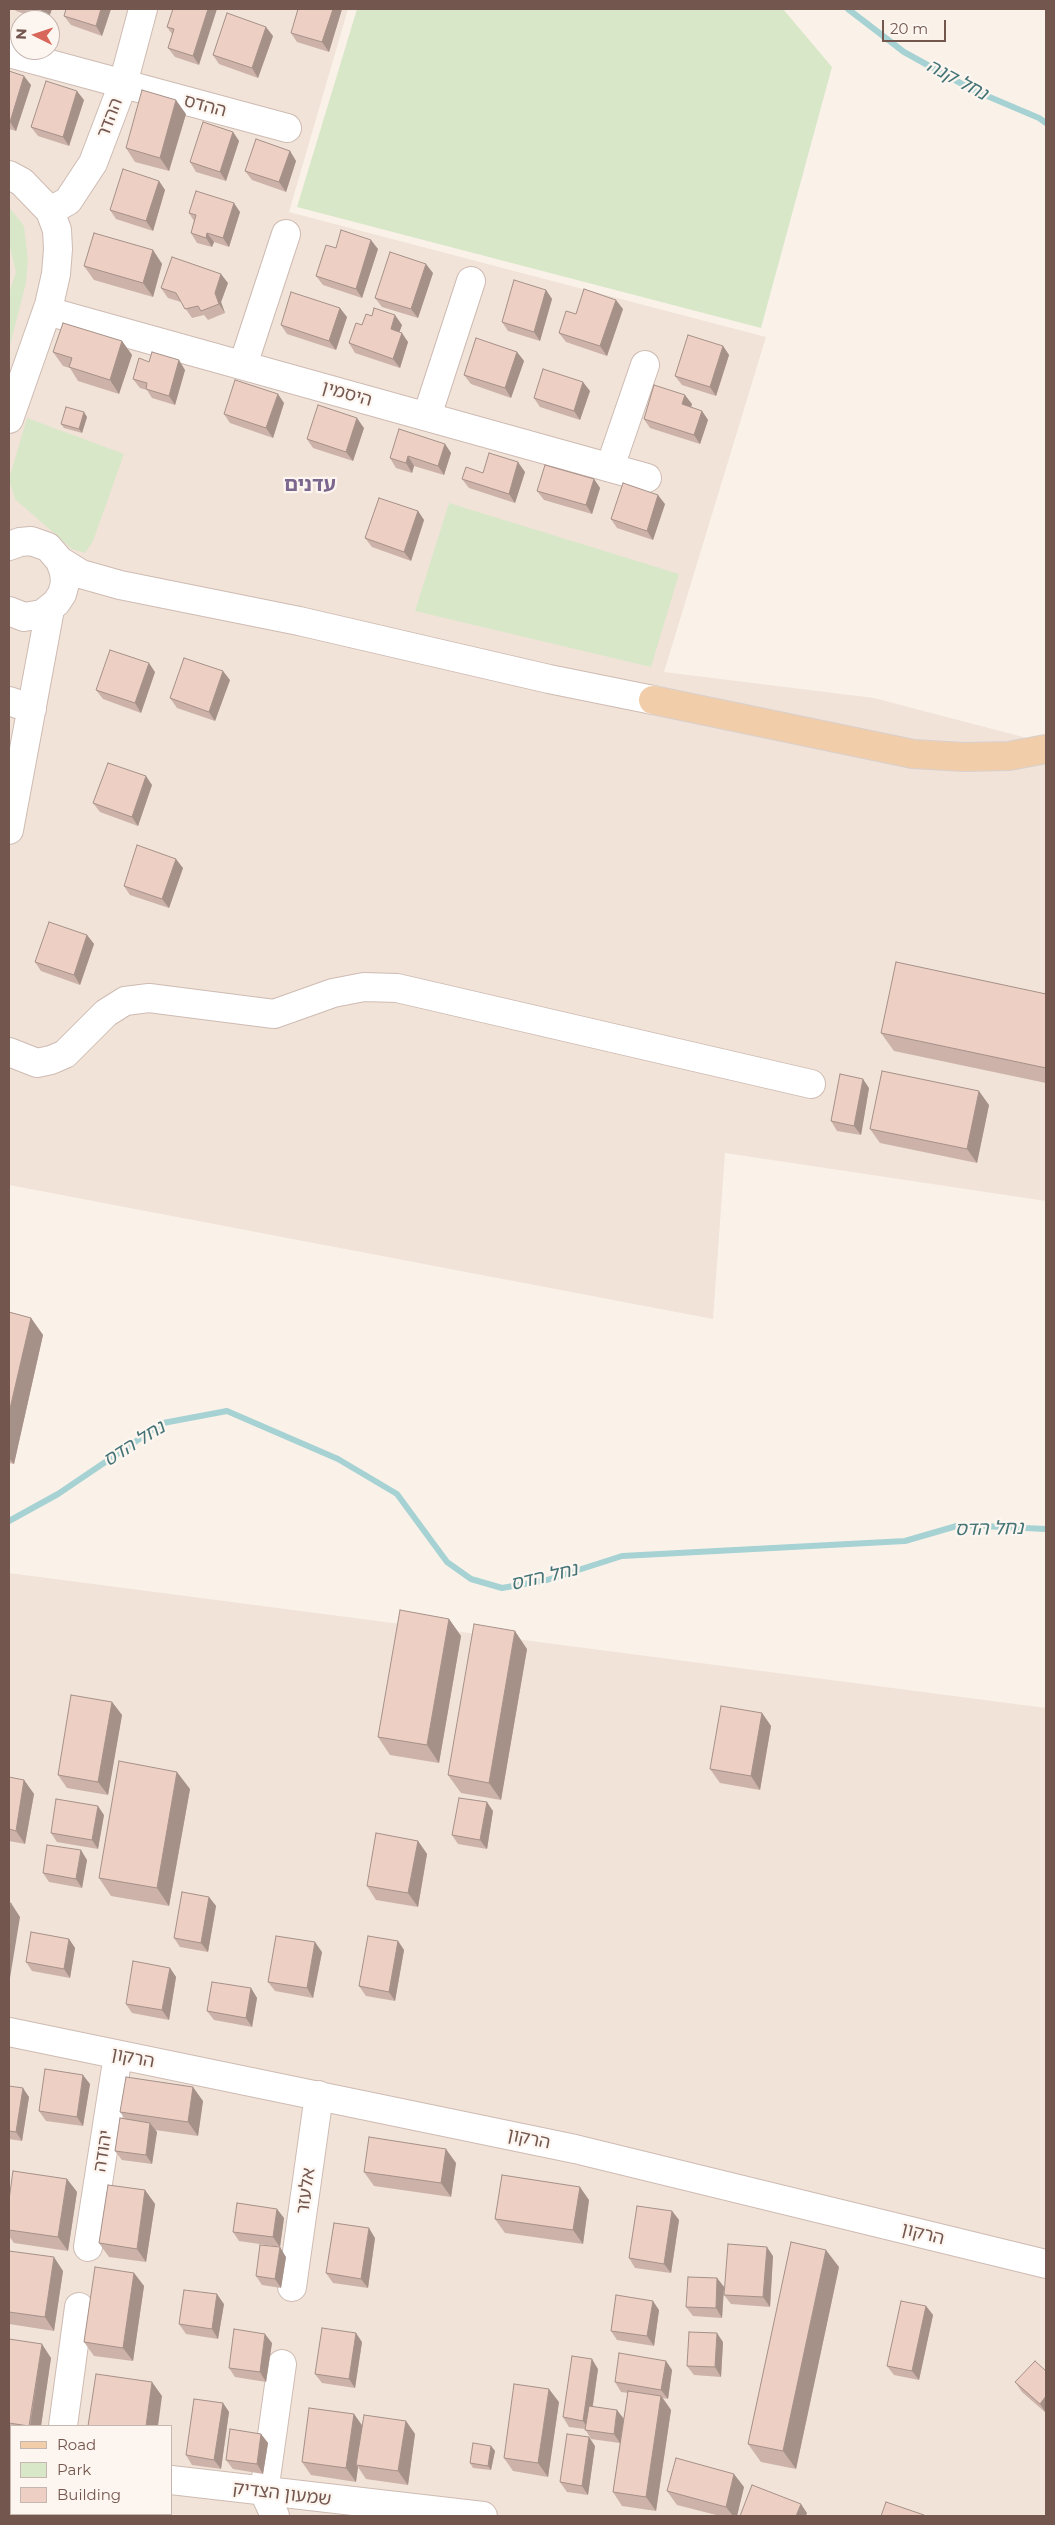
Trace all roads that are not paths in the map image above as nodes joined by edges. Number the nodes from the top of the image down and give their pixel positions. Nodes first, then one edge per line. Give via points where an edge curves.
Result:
1 (143, 9) edge
2 (9, 53) edge
3 (123, 84) junction
4 (287, 128) dead end
5 (9, 175) edge
6 (50, 211) junction
7 (286, 234) dead end
8 (471, 281) dead end
9 (47, 311) junction
10 (243, 365) junction
11 (645, 365) dead end
12 (427, 416) junction
13 (9, 418) edge
14 (610, 467) junction
15 (647, 478) dead end
16 (16, 538) edge
17 (60, 561) junction
18 (120, 585) junction
19 (53, 606) junction
20 (11, 613) edge
21 (38, 677) junction
22 (653, 700) joint
23 (20, 705) edge
24 (1046, 749) edge
25 (9, 830) edge
26 (9, 1052) edge
27 (812, 1084) dead end
28 (9, 2032) edge
29 (118, 2055) junction
30 (319, 2096) junction
31 (88, 2247) dead end
32 (1044, 2266) edge
33 (292, 2287) dead end
34 (79, 2307) dead end
35 (282, 2364) dead end
36 (63, 2425) edge
37 (172, 2480) edge
38 (270, 2504) edge
39 (483, 2516) edge

1 - 3 street, ההדר
2 - 3 street, ההדס
3 - 4 street, ההדס
3 - 6 street, ההדר via 86,176 68,201
5 - 6 street via 27,187
6 - 9 street via 57,230 58,249
7 - 10 street
8 - 12 street
9 - 10 street, היסמין
9 - 13 street
10 - 12 street, היסמין
11 - 14 street
12 - 14 street, היסמין
14 - 15 street, היסמין
16 - 17 street via 48,547
17 - 18 street via 81,574
17 - 19 street via 65,583
18 - 19 street via 84,590
18 - 22 street via 299,621
19 - 20 street via 33,616
19 - 21 street
20 - 21 street via 34,654
21 - 23 street
22 - 24 main road via 913,754 1009,756
23 - 25 street
26 - 27 street via 37,1063 66,1054 106,1013 125,1001 149,998 274,1014 333,993 364,986 397,988
28 - 29 street, הרקון
29 - 30 street, הרקון
29 - 31 street, יהודה
30 - 32 street, הרקון via 576,2149
30 - 33 street, אלעזר
34 - 36 street
35 - 38 street
37 - 38 street, שמעון הצדיק
38 - 39 street, שמעון הצדיק

